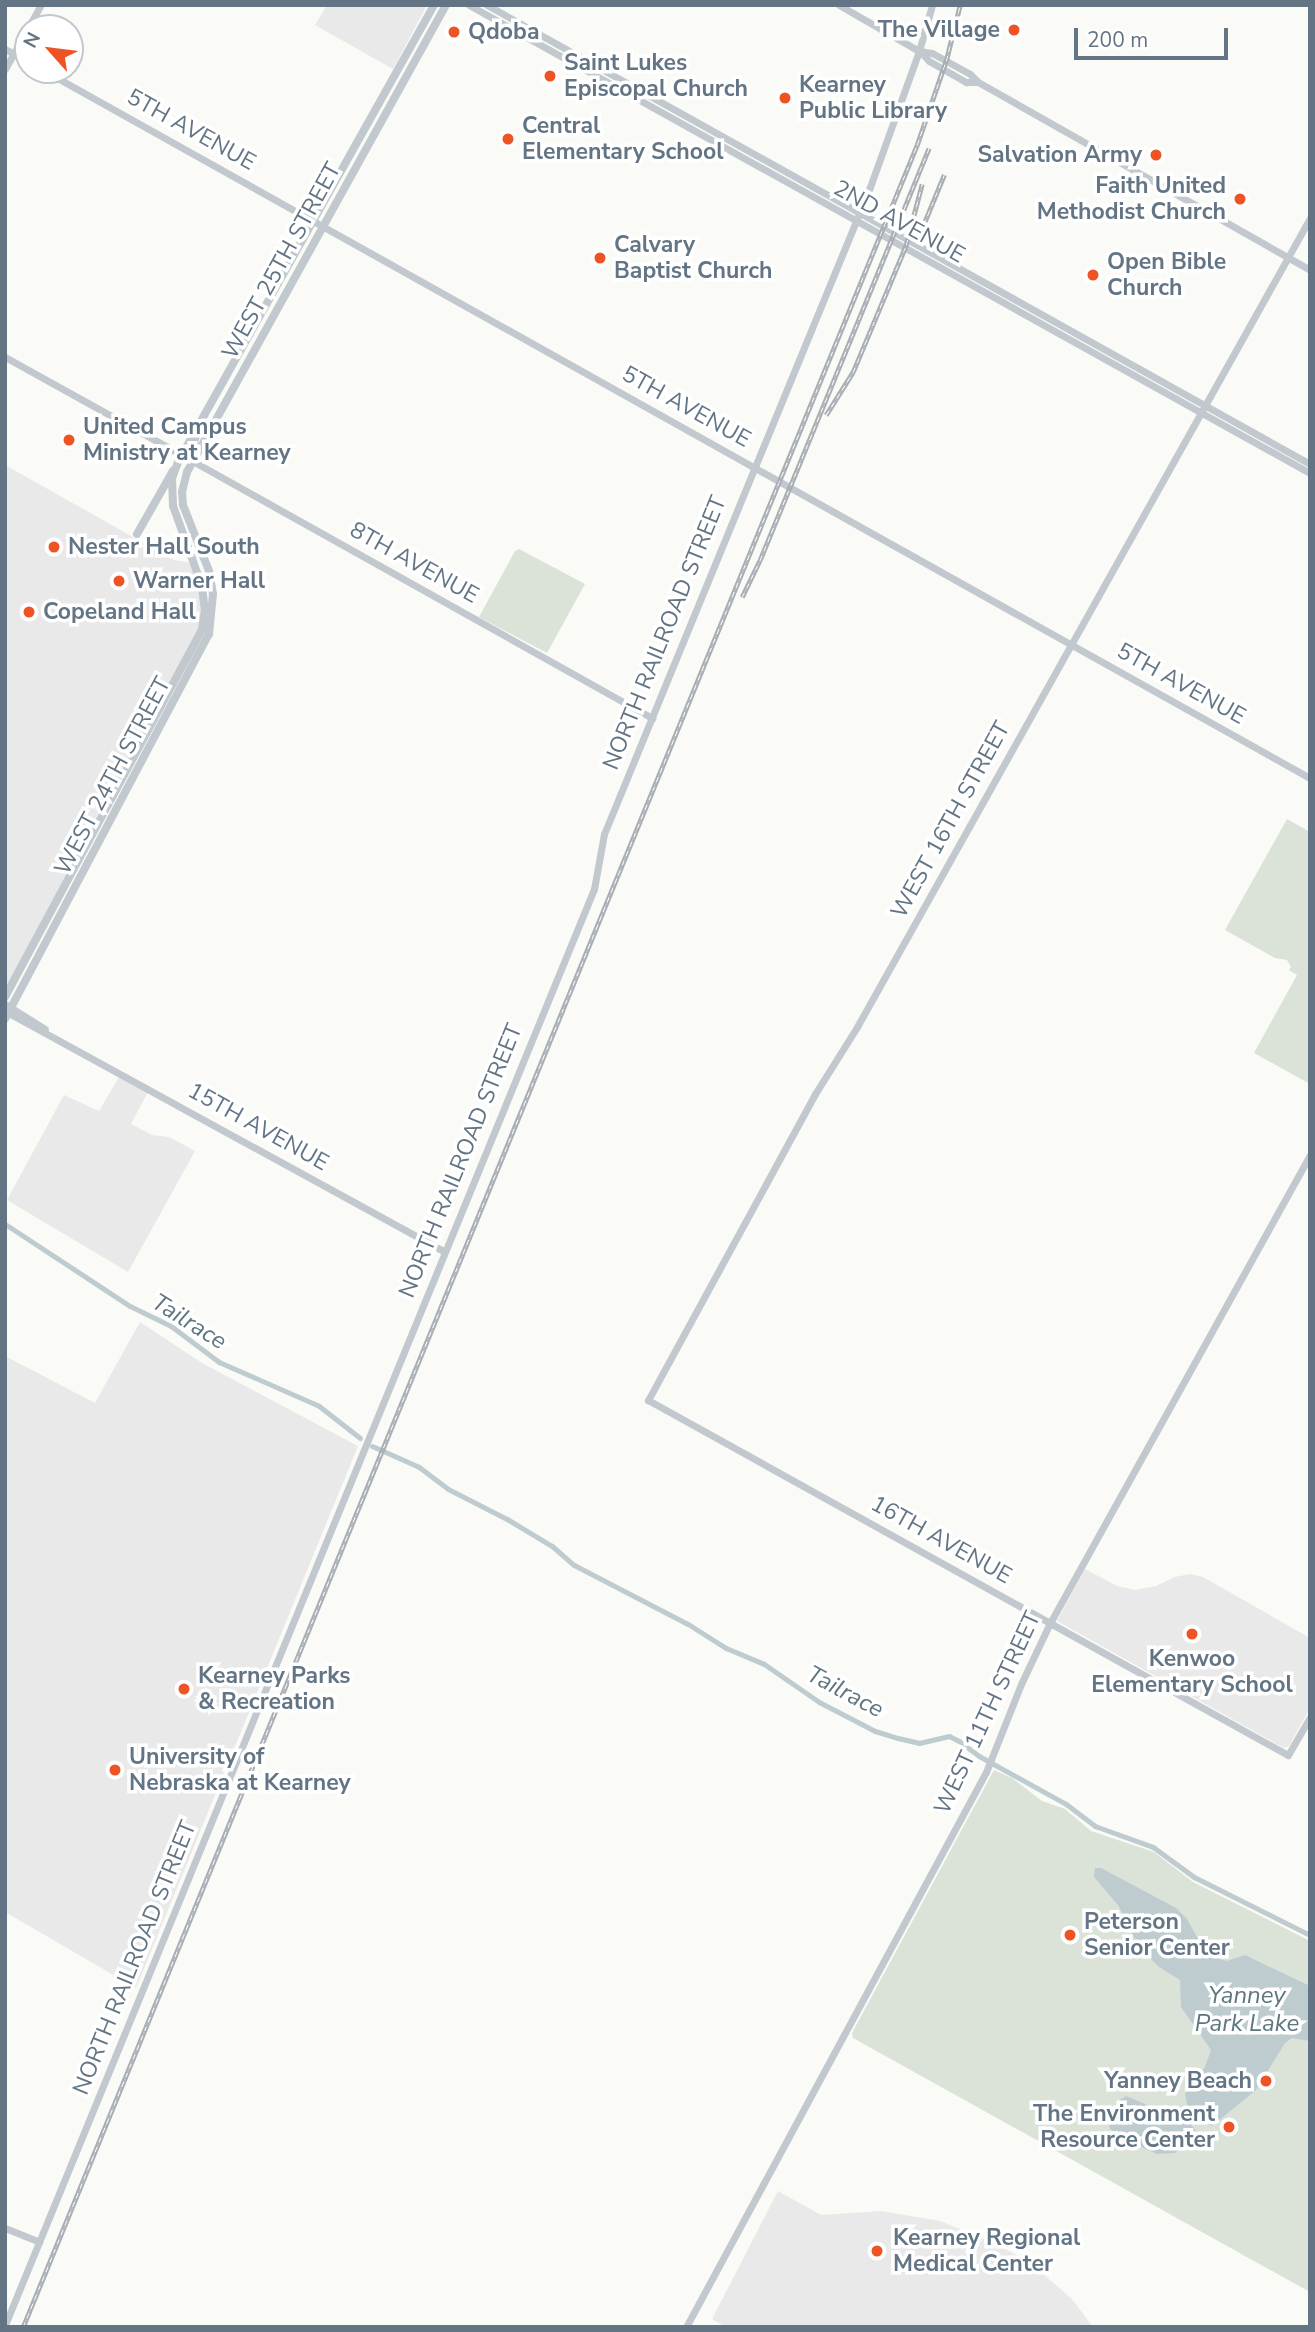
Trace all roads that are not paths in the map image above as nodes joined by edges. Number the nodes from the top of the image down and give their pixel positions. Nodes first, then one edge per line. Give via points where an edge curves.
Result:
1 (433, 5) edge
2 (446, 5) edge
3 (469, 5) edge
4 (487, 5) edge
5 (839, 5) edge
6 (932, 5) edge
7 (5, 49) edge
8 (919, 51) junction
9 (14, 54) joint
10 (5, 69) edge
11 (68, 84) edge
12 (751, 157) junction
13 (1310, 218) edge
14 (313, 221) junction
15 (323, 226) junction
16 (1288, 258) junction
17 (1310, 270) edge
18 (5, 357) edge
19 (1203, 409) junction
20 (199, 424) junction
21 (180, 458) junction
22 (193, 461) junction
23 (1310, 464) edge
24 (754, 467) junction
25 (1310, 473) edge
26 (137, 534) dead end
27 (197, 541) joint
28 (188, 545) junction
29 (204, 561) junction
30 (1072, 644) junction
31 (652, 718) junction
32 (1310, 778) edge
33 (5, 997) edge
34 (7, 1011) edge
35 (1310, 1155) edge
36 (443, 1251) junction
37 (648, 1400) joint
38 (1050, 1623) junction
39 (1310, 1717) edge
40 (5, 2228) edge
41 (39, 2242) junction
42 (5, 2325) edge
43 (686, 2327) edge

1 - 14 main road, WEST 25TH STREET
2 - 15 main road, WEST 25TH STREET
3 - 12 street, 2ND AVENUE
4 - 12 street, 2ND AVENUE
5 - 8 street
6 - 8 street, NORTH RAILROAD STREET
7 - 9 street
8 - 16 street via 966,82 978,82
8 - 24 street, NORTH RAILROAD STREET via 870,187
9 - 10 street
11 - 14 street, 5TH AVENUE
12 - 19 street, 2ND AVENUE
13 - 16 street, WEST 16TH STREET
14 - 15 street, 5TH AVENUE
14 - 20 main road, WEST 25TH STREET
15 - 22 main road, WEST 25TH STREET
15 - 24 street, 5TH AVENUE
16 - 17 street
16 - 19 street, WEST 16TH STREET
18 - 21 street
19 - 23 street, 2ND AVENUE
19 - 25 street, 2ND AVENUE
19 - 30 street, WEST 16TH STREET
20 - 21 main road, WEST 25TH STREET
20 - 22 street via 189,456
21 - 26 main road
21 - 28 main road, WEST 25TH STREET via 171,491
22 - 27 main road, WEST 25TH STREET via 182,492
22 - 31 street, 8TH AVENUE
24 - 30 street, 5TH AVENUE
24 - 31 street, NORTH RAILROAD STREET
27 - 29 main road, WEST 24TH STREET
28 - 29 main road
28 - 33 main road, WEST 24TH STREET via 205,602 197,640
29 - 34 main road, WEST 24TH STREET via 213,594 209,634
30 - 32 street, 5TH AVENUE
30 - 37 street, WEST 16TH STREET via 841,1056 814,1094
31 - 36 street, NORTH RAILROAD STREET via 604,834 594,889
34 - 36 street, 15TH AVENUE
35 - 38 street, WEST 11TH STREET
36 - 41 street, NORTH RAILROAD STREET
37 - 38 street, 16TH AVENUE
38 - 39 street, 16TH AVENUE via 1288,1755
38 - 43 street, WEST 11TH STREET via 986,1772
40 - 41 street
41 - 42 street, NORTH RAILROAD STREET

